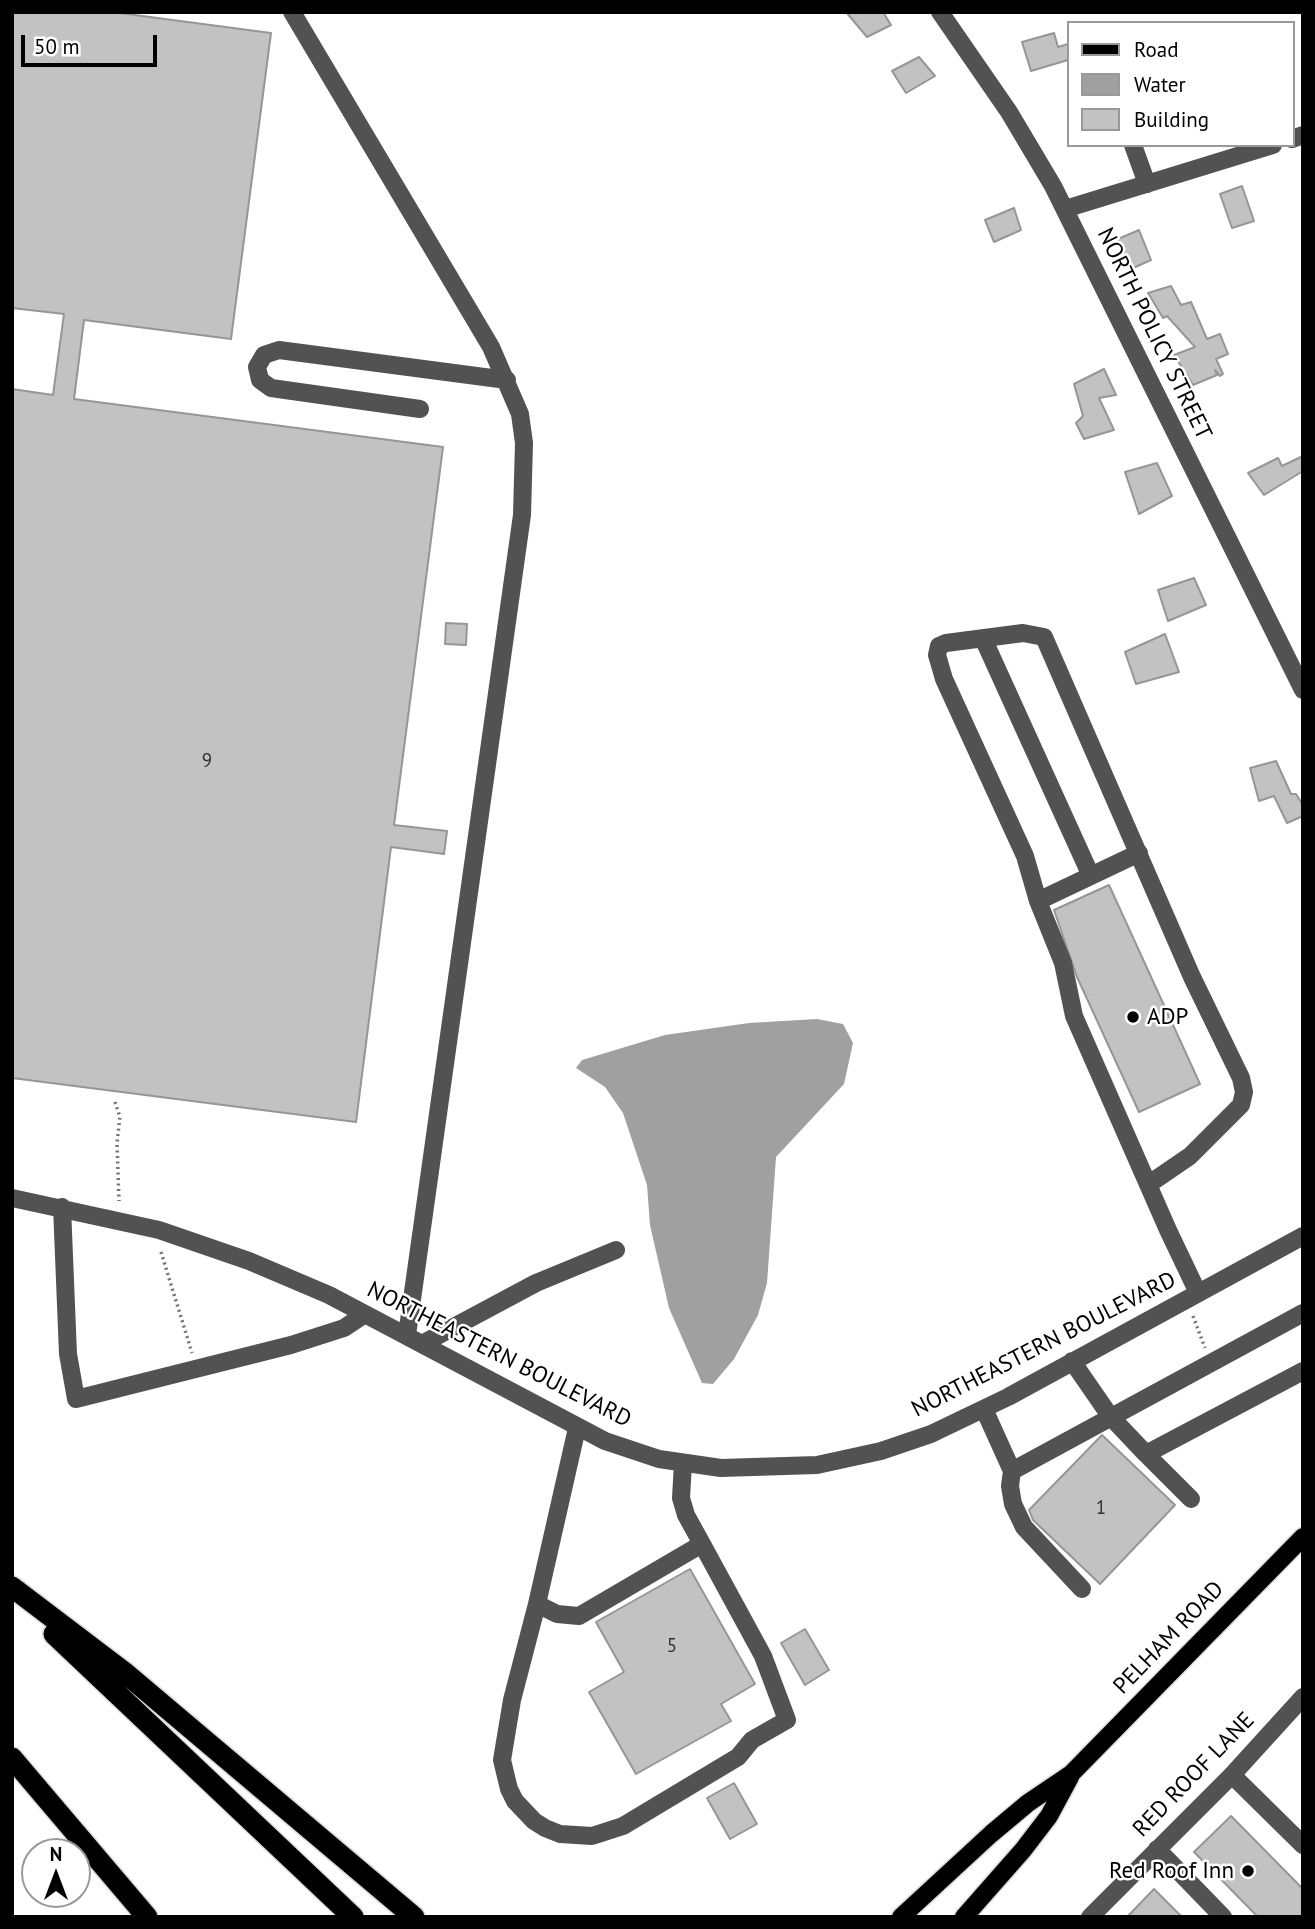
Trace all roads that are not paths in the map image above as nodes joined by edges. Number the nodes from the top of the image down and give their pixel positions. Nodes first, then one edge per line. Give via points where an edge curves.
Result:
1 (292, 12) edge
2 (940, 12) edge
3 (1134, 147) edge
4 (1267, 147) edge
5 (1147, 184) junction
6 (1065, 209) junction
7 (507, 380) junction
8 (420, 408) dead end
9 (983, 638) junction
10 (1303, 690) edge
11 (1139, 853) junction
12 (1091, 876) junction
13 (1038, 901) junction
14 (1149, 1184) junction
15 (12, 1198) edge
16 (62, 1207) junction
17 (1303, 1237) edge
18 (616, 1250) dead end
19 (1198, 1293) junction
20 (1303, 1313) edge
21 (365, 1314) junction
22 (414, 1339) junction
23 (1072, 1361) junction
24 (1303, 1371) edge
25 (984, 1409) junction
26 (1110, 1416) junction
27 (577, 1428) junction
28 (1146, 1454) junction
29 (683, 1463) junction
30 (1012, 1471) junction
31 (1191, 1499) dead end
32 (1303, 1537) edge
33 (702, 1544) junction
34 (12, 1587) edge
35 (1082, 1589) dead end
36 (12, 1595) edge
37 (537, 1604) junction
38 (1303, 1698) edge
39 (12, 1758) edge
40 (1071, 1774) junction
41 (1232, 1774) junction
42 (1303, 1845) edge
43 (1157, 1849) junction
44 (147, 1917) edge
45 (353, 1917) edge
46 (414, 1917) edge
47 (901, 1917) edge
48 (964, 1917) edge
49 (1090, 1917) edge
50 (1223, 1917) edge

1 - 7 street via 473,314
2 - 6 street, NORTH POLICY STREET via 1015,121
3 - 5 street
4 - 5 street
5 - 6 street
6 - 10 street, NORTH POLICY STREET
7 - 8 street via 279,350 264,355 257,367 260,380 271,388
7 - 22 street via 520,414 524,443 522,515
9 - 11 street via 1023,633 1044,636
9 - 12 street
9 - 13 street via 946,643 939,646 937,655 954,705 1025,856
11 - 12 street
11 - 14 street via 1244,1092 1241,1105 1190,1156
12 - 13 street
13 - 14 street via 1063,963 1074,1016
14 - 19 street
15 - 16 street, NORTHEASTERN BOULEVARD
16 - 21 street, NORTHEASTERN BOULEVARD via 207,1246 286,1276
16 - 21 street via 68,1354 76,1399 290,1345 344,1328
17 - 19 street, NORTHEASTERN BOULEVARD
18 - 22 street
19 - 23 street, NORTHEASTERN BOULEVARD
20 - 26 street
21 - 22 street, NORTHEASTERN BOULEVARD
22 - 27 street, NORTHEASTERN BOULEVARD
23 - 25 street, NORTHEASTERN BOULEVARD
23 - 26 street
24 - 28 street
25 - 29 street, NORTHEASTERN BOULEVARD via 931,1434 845,1460 755,1469
25 - 30 street
26 - 28 street
26 - 30 street
27 - 29 street, NORTHEASTERN BOULEVARD via 629,1451
27 - 37 street
28 - 31 street
29 - 33 street via 681,1498
30 - 35 street via 1013,1504 1024,1527
32 - 40 main road, PELHAM ROAD
33 - 37 street via 579,1616 557,1614
33 - 37 street via 763,1656 787,1720 752,1740 738,1757 607,1833 575,1837 545,1828 524,1812 509,1789 502,1760 504,1744
34 - 46 highway via 124,1672
36 - 45 highway
38 - 41 street, RED ROOF LANE
39 - 44 highway
40 - 47 main road, PELHAM ROAD via 991,1834
40 - 48 main road, PELHAM ROAD via 1049,1816
41 - 42 street
41 - 43 street, RED ROOF LANE
43 - 49 street, RED ROOF LANE
43 - 50 street

